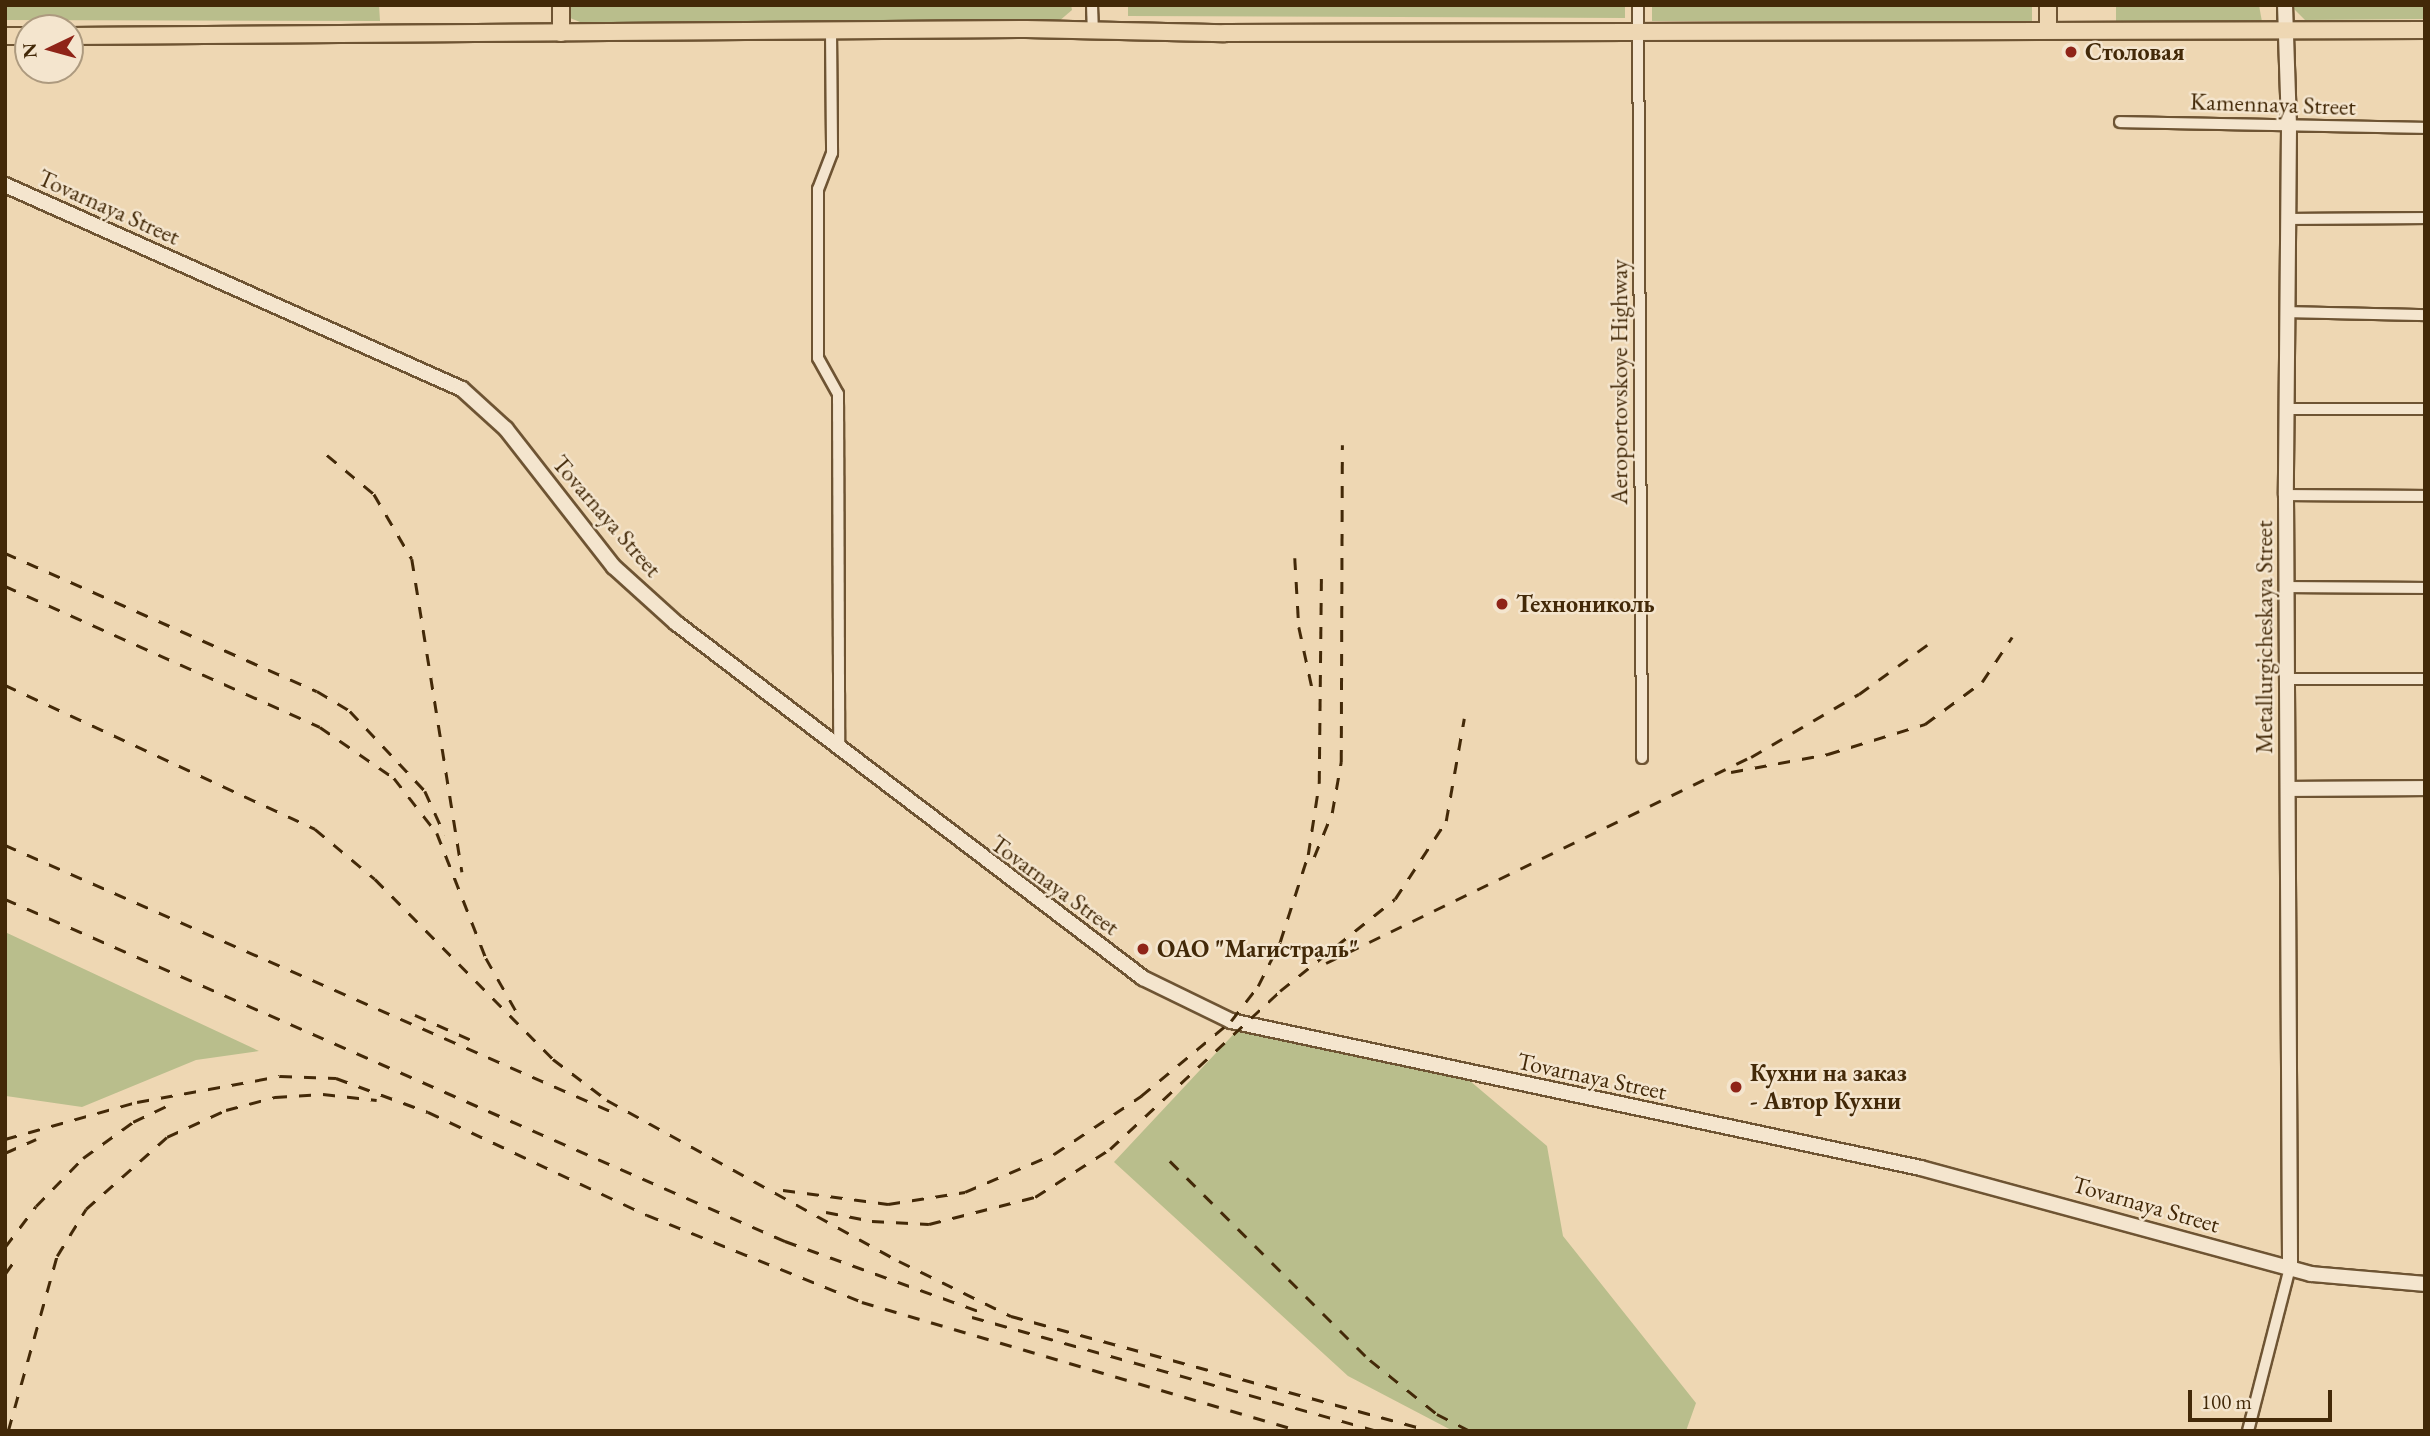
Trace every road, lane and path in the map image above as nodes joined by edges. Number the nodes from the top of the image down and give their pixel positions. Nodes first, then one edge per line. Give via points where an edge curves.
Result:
1 (561, 5) edge
2 (1093, 5) edge
3 (1638, 5) edge
4 (2048, 5) edge
5 (2285, 5) edge
6 (2048, 29) junction
7 (1638, 30) junction
8 (2287, 30) junction
9 (2425, 30) edge
10 (831, 31) junction
11 (1093, 31) junction
12 (561, 33) junction
13 (84, 36) edge
14 (2120, 122) dead end
15 (2290, 128) junction
16 (2425, 128) edge
17 (5, 186) edge
18 (2425, 218) edge
19 (2288, 219) junction
20 (2288, 312) junction
21 (2425, 314) edge
22 (2288, 409) junction
23 (2425, 409) edge
24 (2286, 495) junction
25 (2425, 496) edge
26 (2286, 587) junction
27 (2425, 588) edge
28 (2286, 679) junction
29 (2425, 679) edge
30 (839, 750) junction
31 (1642, 758) dead end
32 (2425, 788) edge
33 (2288, 789) junction
34 (2290, 1268) junction
35 (2425, 1284) edge
36 (2248, 1431) edge

1 - 12 main road
2 - 11 street
3 - 7 street, Aeroportovskoye Highway
4 - 6 main road
5 - 8 street, Metallurgicheskaya Street
6 - 7 main road
6 - 8 main road
7 - 11 main road
7 - 31 street, Aeroportovskoye Highway
8 - 9 main road
8 - 15 street, Metallurgicheskaya Street
10 - 11 main road
10 - 12 main road
10 - 30 street via 832,153 818,189 818,358 838,394
12 - 13 main road
14 - 15 street, Kamennaya Street
15 - 16 street, Kamennaya Street
15 - 19 street, Metallurgicheskaya Street
17 - 30 street, Tovarnaya Street via 463,389 506,429 614,567 676,623
18 - 19 street
19 - 20 street, Metallurgicheskaya Street
20 - 21 street
20 - 22 street, Metallurgicheskaya Street
22 - 23 street
22 - 24 street, Metallurgicheskaya Street
24 - 25 street
24 - 26 street, Metallurgicheskaya Street
26 - 27 street
26 - 28 street, Metallurgicheskaya Street
28 - 29 street
28 - 33 street, Metallurgicheskaya Street
30 - 34 street, Tovarnaya Street via 1143,978 1231,1021 1920,1168
32 - 33 street
33 - 34 street, Metallurgicheskaya Street
34 - 35 street, Tovarnaya Street
34 - 36 street

